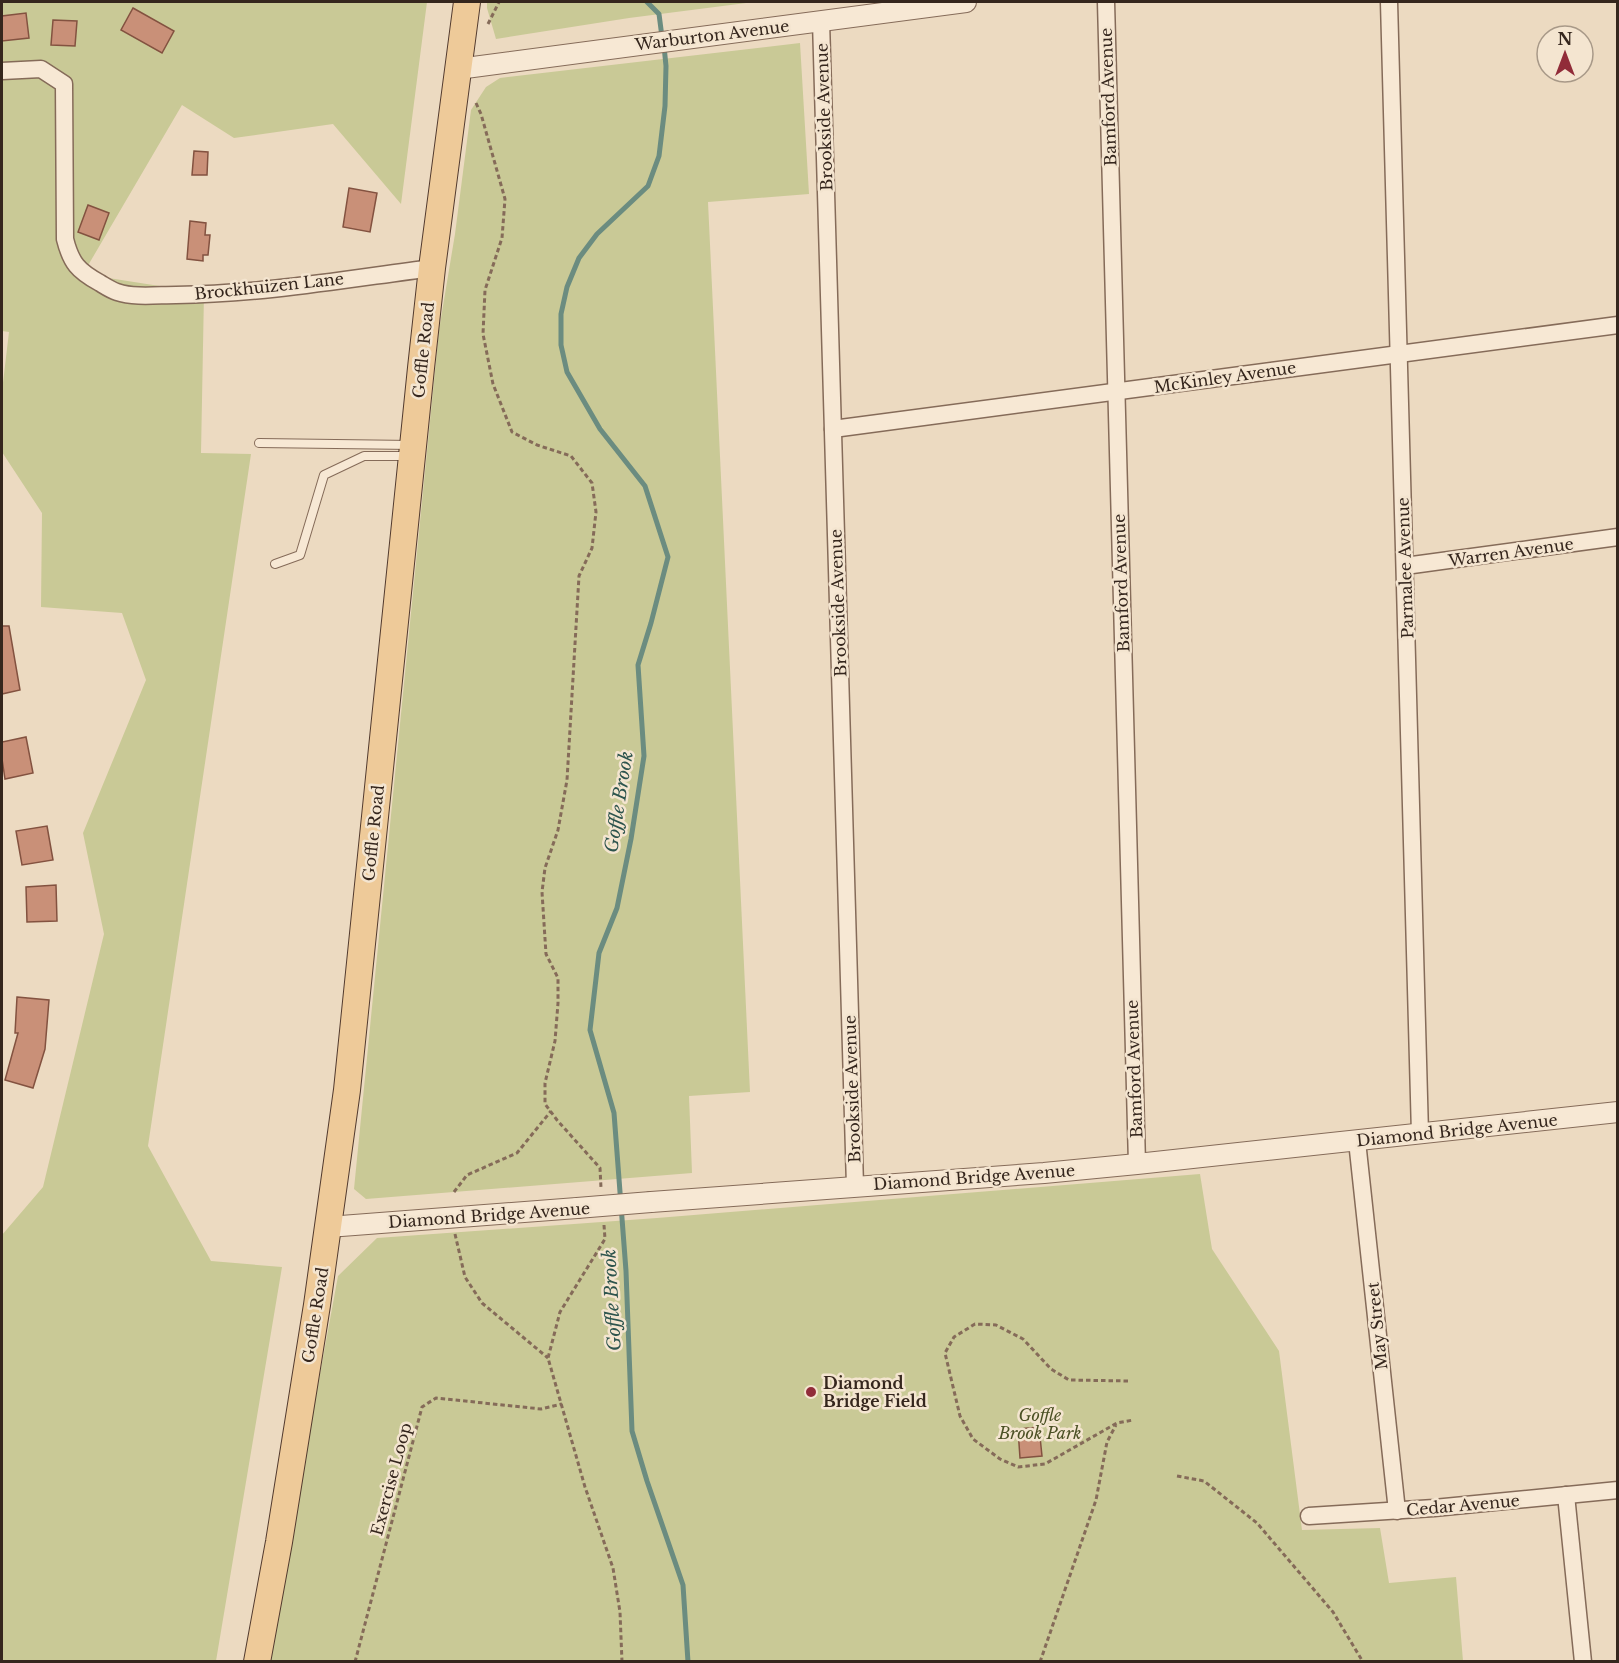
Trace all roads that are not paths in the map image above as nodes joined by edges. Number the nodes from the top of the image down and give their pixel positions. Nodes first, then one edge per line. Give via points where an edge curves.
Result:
1 (467, 2) edge
2 (966, 2) edge
3 (1106, 2) edge
4 (1389, 2) edge
5 (821, 21) junction
6 (458, 69) junction
7 (2, 71) edge
8 (432, 268) junction
9 (1617, 325) edge
10 (1399, 354) junction
11 (1116, 392) junction
12 (833, 429) junction
13 (259, 443) dead end
14 (412, 451) junction
15 (1617, 537) edge
16 (275, 564) dead end
17 (1405, 566) junction
18 (1617, 1112) edge
19 (1420, 1134) junction
20 (1357, 1141) junction
21 (1137, 1164) junction
22 (855, 1186) junction
23 (328, 1227) junction
24 (1617, 1491) edge
25 (1566, 1495) junction
26 (1397, 1510) junction
27 (1309, 1516) dead end
28 (257, 1662) edge
29 (1582, 1662) edge

1 - 6 main road, Goffle Road
2 - 5 street, Warburton Avenue
3 - 11 street, Bamford Avenue
4 - 10 street, Parmalee Avenue
5 - 6 street, Warburton Avenue
5 - 12 street, Brookside Avenue
6 - 8 main road, Goffle Road
7 - 8 street, Brockhuizen Lane via 40,69 64,84 65,239 69,255 88,277 117,292 214,294
8 - 14 main road, Goffle Road
9 - 10 street, McKinley Avenue
10 - 11 street, McKinley Avenue
10 - 17 street, Parmalee Avenue
11 - 12 street, McKinley Avenue
11 - 21 street, Bamford Avenue
12 - 22 street, Brookside Avenue
13 - 14 lane
14 - 16 lane via 364,456 324,475 300,555
14 - 23 main road, Goffle Road via 353,1035
15 - 17 street, Warren Avenue
17 - 19 street, Parmalee Avenue
18 - 19 street, Diamond Bridge Avenue
19 - 20 street, Diamond Bridge Avenue
20 - 21 street, Diamond Bridge Avenue
20 - 26 street, May Street
21 - 22 street, Diamond Bridge Avenue
22 - 23 street, Diamond Bridge Avenue, bridge
23 - 28 main road, Goffle Road
24 - 25 street, Cedar Avenue
25 - 26 street, Cedar Avenue
25 - 29 street
26 - 27 street, Cedar Avenue

